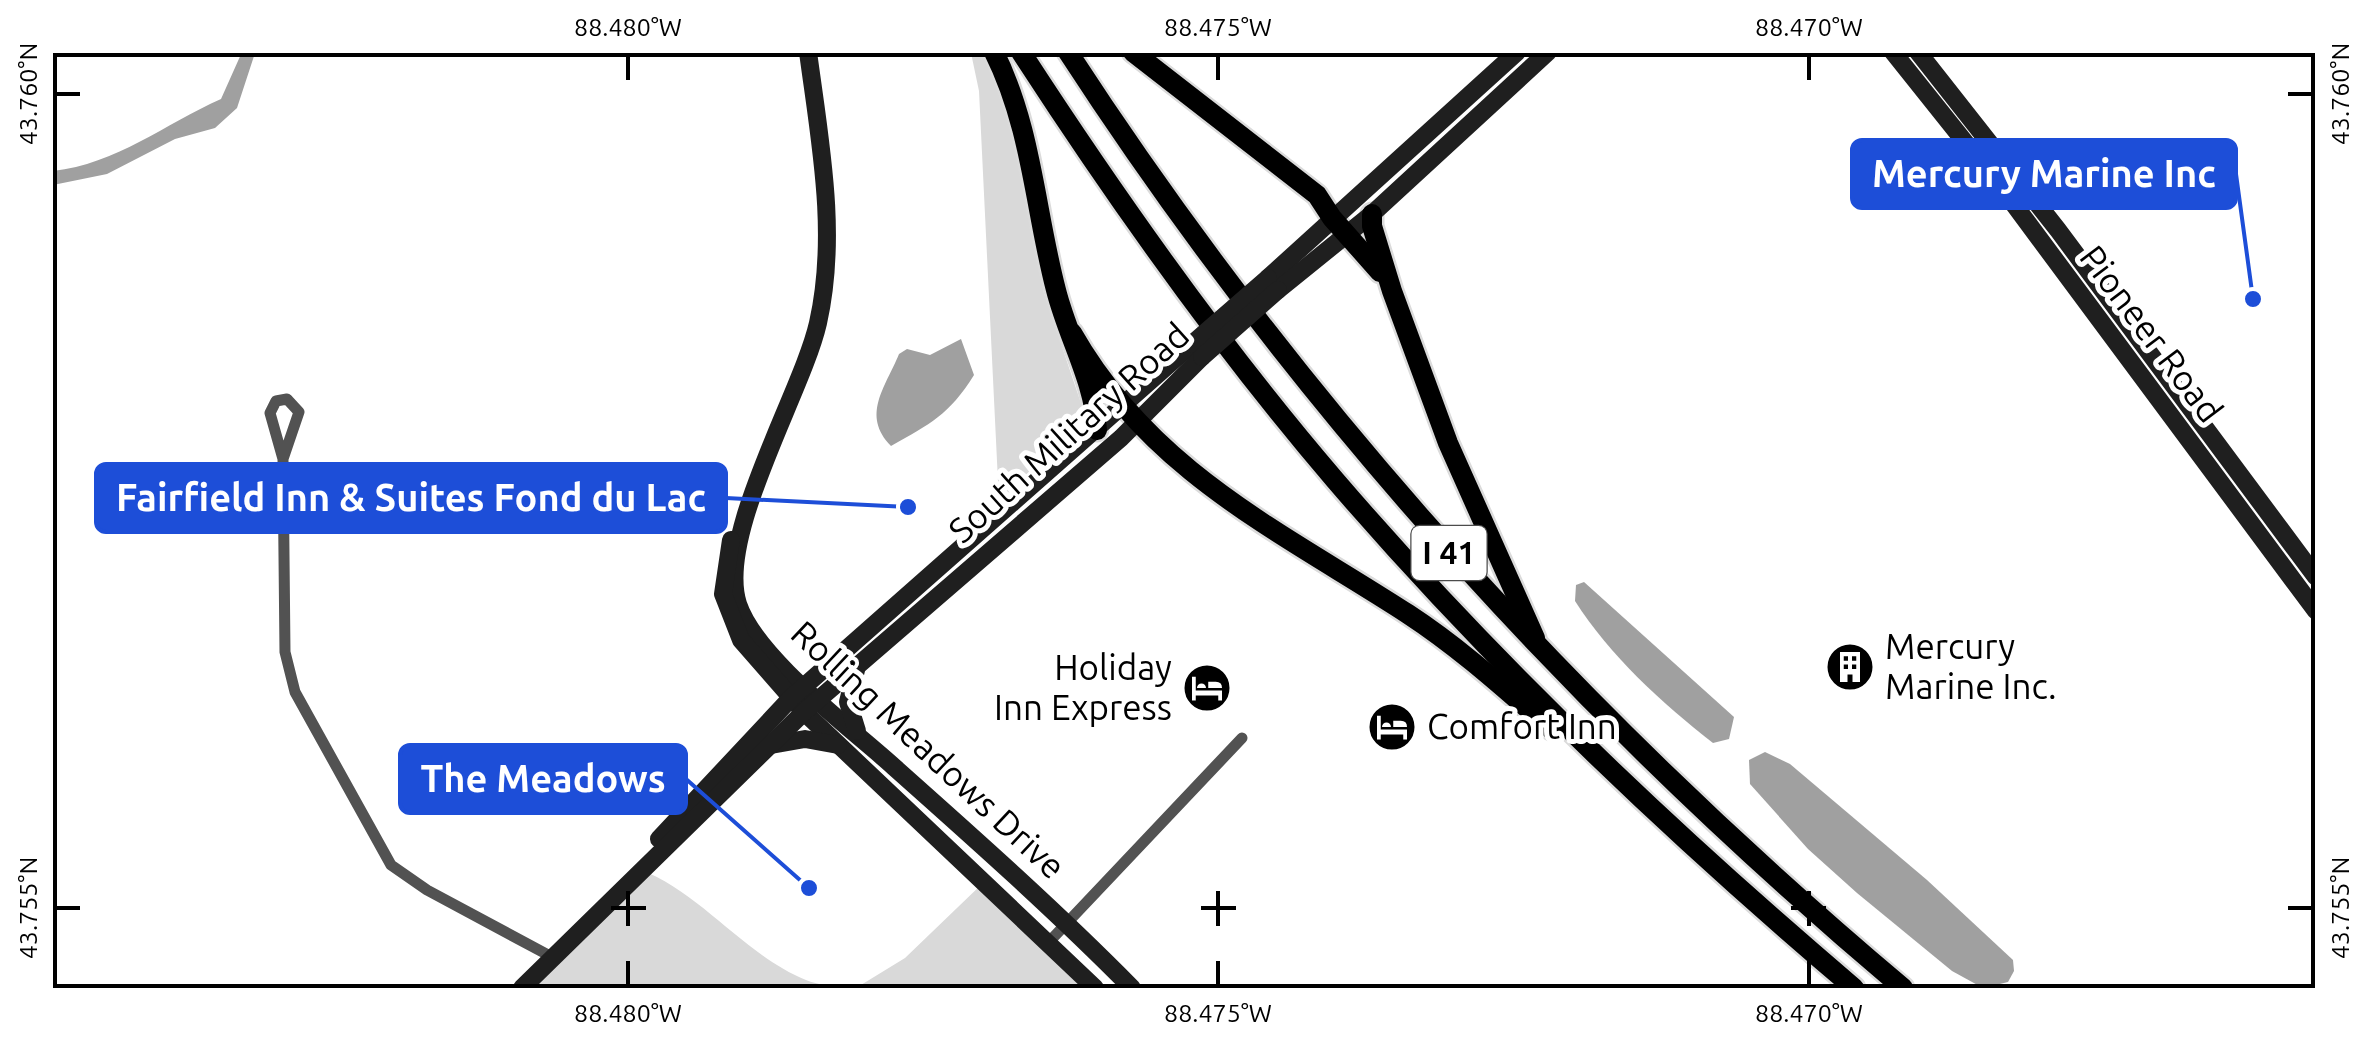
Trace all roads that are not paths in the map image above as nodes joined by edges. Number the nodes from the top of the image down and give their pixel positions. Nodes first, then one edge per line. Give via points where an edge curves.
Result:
1 (808, 52) edge
2 (994, 52) edge
3 (1021, 52) edge
4 (1068, 52) edge
5 (1134, 52) edge
6 (1518, 52) edge
7 (1548, 52) edge
8 (1893, 52) edge
9 (1918, 52) edge
10 (1372, 214) junction
11 (1339, 226) junction
12 (1392, 290) junction
13 (1072, 333) junction
14 (1134, 412) junction
15 (1098, 430) junction
16 (283, 459) junction
17 (759, 476) junction
18 (2316, 576) edge
19 (2316, 611) edge
20 (1542, 654) junction
21 (764, 666) junction
22 (857, 667) junction
23 (805, 700) junction
24 (768, 721) junction
25 (859, 736) junction
26 (1242, 738) dead end
27 (770, 746) junction
28 (840, 746) junction
29 (1666, 824) junction
30 (639, 869) junction
31 (1066, 922) junction
32 (1048, 943) junction
33 (552, 956) junction
34 (522, 988) edge
35 (1095, 988) edge
36 (1132, 988) edge
37 (1854, 988) edge
38 (1903, 988) edge

1 - 17 main road, Rolling Meadows Drive via 828,224 818,324
2 - 13 highway via 1032,164 1055,287
3 - 29 highway, I 41 via 1148,238 1335,479 1517,678
4 - 20 highway, I 41 via 1181,218 1307,384
5 - 11 highway via 1272,156 1317,195
6 - 11 main road, South Military Road
7 - 10 main road, South Military Road
8 - 19 main road, Pioneer Road
9 - 18 main road, Pioneer Road
10 - 11 main road, South Military Road
10 - 12 highway
11 - 12 highway
11 - 14 main road, South Military Road, bridge
12 - 20 highway via 1455,459
13 - 14 highway via 1092,368
13 - 15 highway
14 - 15 main road, South Military Road
14 - 22 main road, South Military Road
14 - 29 highway via 1189,473 1474,662
15 - 23 main road, South Military Road
16 - 16 street via 299,412 286,399 276,401 270,413
16 - 33 street via 285,652 295,692 391,864 426,890
17 - 21 main road, Rolling Meadows Drive via 727,551 723,594 741,640
17 - 23 main road, Rolling Meadows Drive via 737,561 736,594 755,634
20 - 38 highway, I 41 via 1690,801
21 - 23 main road, Rolling Meadows Drive
21 - 24 main road
22 - 23 main road, South Military Road
22 - 25 main road via 848,702
23 - 24 main road, South Military Road
23 - 25 main road, Rolling Meadows Drive
23 - 27 main road, South Military Road
23 - 28 main road, Rolling Meadows Drive
24 - 30 main road, South Military Road
25 - 31 main road, Rolling Meadows Drive
26 - 31 street
27 - 28 main road via 805,739
27 - 30 main road, South Military Road
28 - 32 main road, Rolling Meadows Drive
29 - 37 highway, I 41
30 - 33 main road, South Military Road
31 - 32 street
31 - 36 main road, Rolling Meadows Drive
32 - 35 main road, Rolling Meadows Drive
33 - 34 main road, South Military Road

